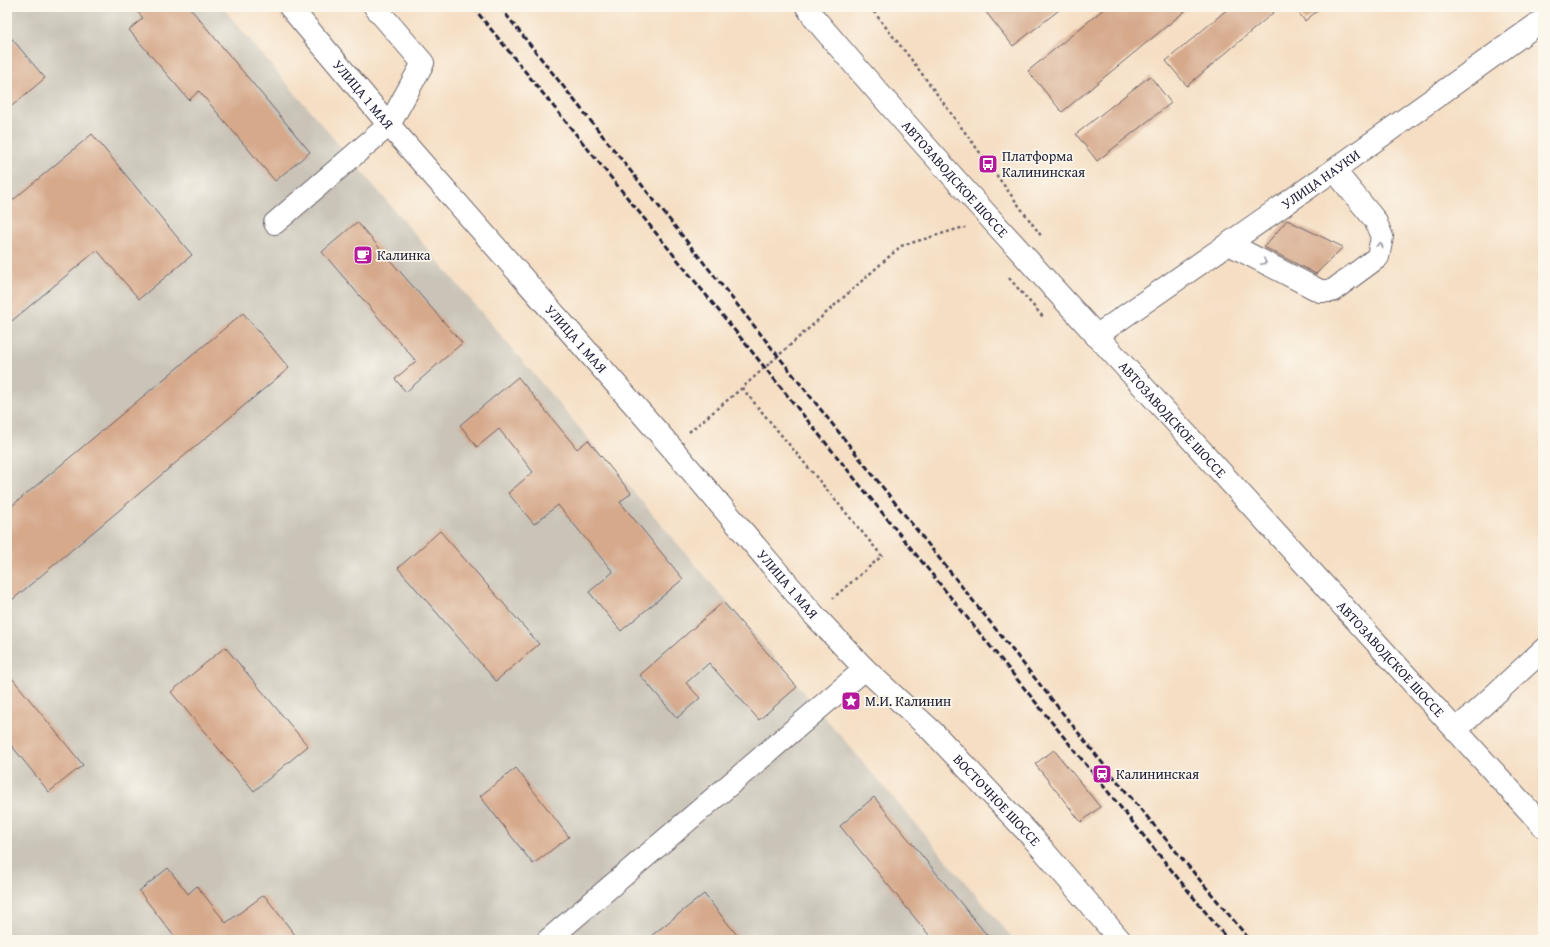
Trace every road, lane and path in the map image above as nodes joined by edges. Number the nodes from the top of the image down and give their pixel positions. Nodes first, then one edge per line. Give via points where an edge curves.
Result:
1 (290, 7) edge
2 (375, 7) edge
3 (807, 7) edge
4 (870, 7) edge
5 (1543, 20) edge
6 (389, 125) junction
7 (1334, 170) junction
8 (275, 223) dead end
9 (969, 233) dead end
10 (1044, 240) dead end
11 (1229, 244) junction
12 (1006, 275) dead end
13 (1044, 317) dead end
14 (1096, 336) junction
15 (742, 388) junction
16 (688, 433) dead end
17 (833, 598) dead end
18 (1543, 650) edge
19 (865, 669) junction
20 (1456, 730) junction
21 (1543, 826) edge
22 (548, 940) edge
23 (1120, 940) edge

1 - 6 street, УЛИЦА 1 МАЯ
2 - 6 street via 423,63
3 - 14 street, АВТОЗАВОДСКОЕ ШОССЕ via 878,93
4 - 10 path
5 - 7 street, УЛИЦА НАУКИ
6 - 8 street
6 - 19 street, УЛИЦА 1 МАЯ via 814,615
7 - 11 street, УЛИЦА НАУКИ
11 -> 7 street via 1320,291 1332,291 1378,257 1382,237 1375,220
9 - 15 path via 964,227 901,246
11 - 14 street, УЛИЦА НАУКИ
12 - 13 path
14 - 20 street, АВТОЗАВОДСКОЕ ШОССЕ
15 - 16 path
15 - 17 path via 882,556
18 - 20 street
19 - 22 street
19 - 23 street, ВОСТОЧНОЕ ШОССЕ via 943,743 1032,837
20 - 21 street, АВТОЗАВОДСКОЕ ШОССЕ

